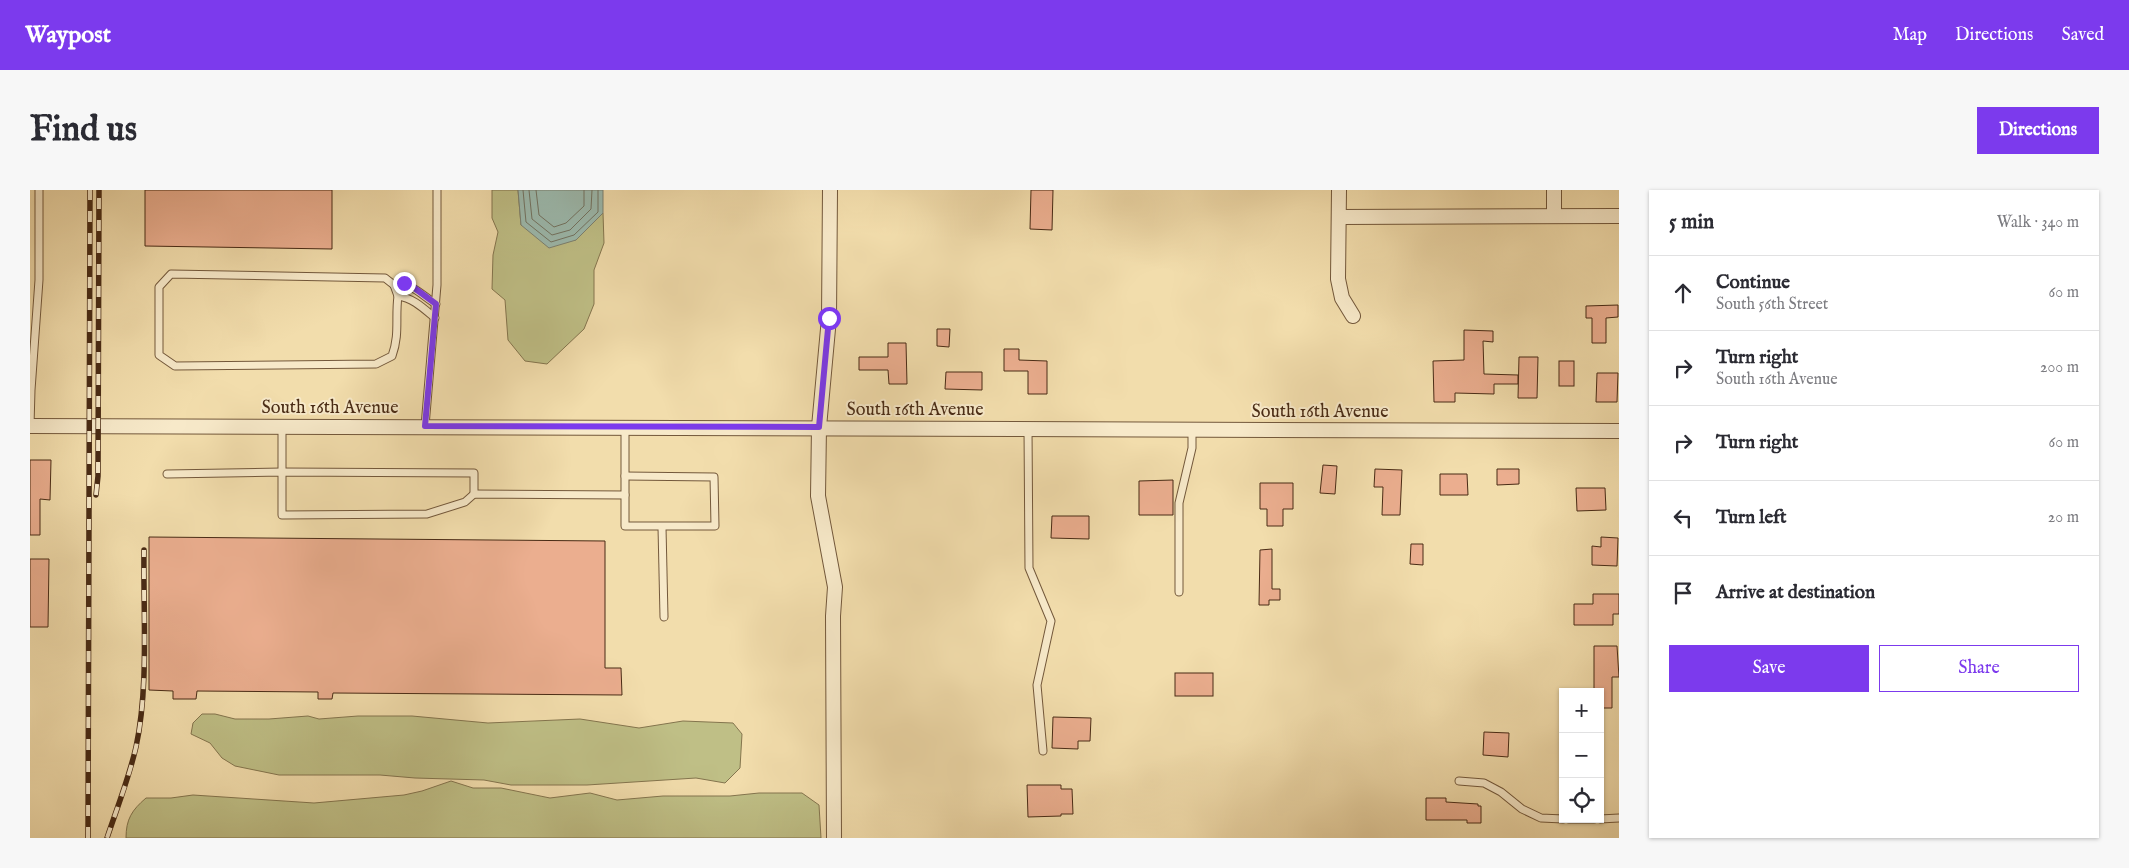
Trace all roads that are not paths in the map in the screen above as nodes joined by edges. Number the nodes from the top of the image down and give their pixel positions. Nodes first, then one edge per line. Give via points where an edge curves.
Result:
1 (39, 190) edge
2 (437, 190) edge
3 (830, 190) edge
4 (1340, 190) edge
5 (1554, 190) edge
6 (1554, 216) junction
7 (1619, 216) edge
8 (1340, 217) junction
9 (394, 285) junction
10 (398, 296) junction
11 (436, 304) junction
12 (1353, 316) dead end
13 (435, 318) junction
14 (32, 354) edge
15 (30, 426) edge
16 (282, 426) junction
17 (425, 426) junction
18 (625, 427) junction
19 (819, 427) junction
20 (1028, 428) junction
21 (1192, 429) junction
22 (1619, 431) edge
23 (282, 472) junction
24 (166, 474) dead end
25 (625, 476) junction
26 (474, 494) junction
27 (625, 495) junction
28 (662, 526) junction
29 (1178, 592) dead end
30 (664, 617) dead end
31 (1043, 752) dead end
32 (1459, 781) dead end
33 (1619, 818) edge
34 (1559, 819) edge
35 (1604, 819) edge
36 (834, 838) edge

1 - 14 lane via 39,280
2 - 11 lane
3 - 19 street via 829,318
4 - 8 street
5 - 6 street
6 - 7 street
6 - 8 street
8 - 12 street via 1338,279 1342,298
9 - 10 lane
9 - 10 lane via 385,278 171,274 159,287 160,355 175,366 376,364 392,356 398,342
9 - 11 lane via 404,283 413,287
10 - 13 lane via 407,297
11 - 13 lane
13 - 17 lane
14 - 15 lane
15 - 16 street, South 16th Avenue
16 - 17 street, South 16th Avenue
16 - 23 lane
17 - 18 street, South 16th Avenue
18 - 19 street, South 16th Avenue
18 - 25 lane
19 - 20 street, South 16th Avenue
19 - 36 street via 818,496 835,587
20 - 21 street, South 16th Avenue
20 - 31 lane via 1029,568 1050,621 1037,686
21 - 22 street, South 16th Avenue
21 - 29 lane via 1192,448 1179,503
23 - 24 lane
23 - 26 lane via 474,473
23 - 26 lane via 282,515 427,514 464,502
25 - 27 lane
25 - 28 lane via 714,477 715,526
26 - 27 lane
27 - 28 lane via 625,526
28 - 30 lane
32 - 34 lane via 1484,783 1522,809 1541,818
33 - 35 lane

